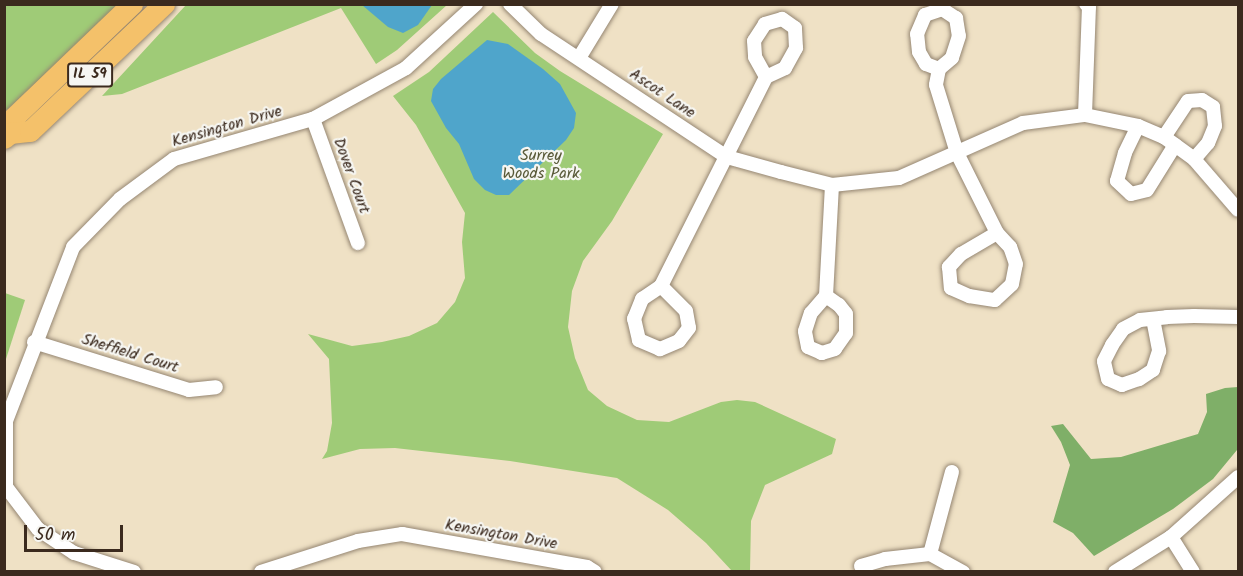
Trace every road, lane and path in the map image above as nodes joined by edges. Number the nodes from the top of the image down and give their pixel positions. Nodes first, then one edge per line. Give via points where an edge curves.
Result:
1 (132, 4) edge
2 (164, 4) edge
3 (476, 4) edge
4 (510, 4) edge
5 (612, 4) edge
6 (1092, 6) edge
7 (579, 58) junction
8 (939, 69) dead end
9 (766, 77) dead end
10 (1085, 115) junction
11 (313, 119) junction
12 (1138, 126) junction
13 (7, 136) edge
14 (1169, 141) junction
15 (957, 153) junction
16 (728, 157) junction
17 (1194, 159) junction
18 (832, 185) junction
19 (1239, 210) edge
20 (997, 232) junction
21 (358, 243) dead end
22 (661, 286) junction
23 (826, 296) dead end
24 (1239, 317) edge
25 (1153, 319) junction
26 (34, 342) junction
27 (216, 387) dead end
28 (952, 472) dead end
29 (1239, 477) edge
30 (11, 505) edge
31 (1171, 537) junction
32 (930, 554) junction
33 (531, 565) edge
34 (861, 566) dead end
35 (291, 567) edge
36 (134, 572) edge
37 (261, 572) edge
38 (595, 572) edge
39 (963, 572) edge
40 (1115, 572) edge
41 (1193, 572) edge

1 - 13 main road, IL 59 via 13,118
2 - 13 main road, IL 59 via 30,130
3 - 11 street, Kensington Drive via 406,68
4 - 7 street, Ascot Lane via 541,34
5 - 7 street
6 - 10 street
7 - 16 street, Ascot Lane
8 - 15 street via 936,85
9 - 16 street
10 - 12 street, Ascot Lane
10 - 15 street, Ascot Lane via 1023,123
11 - 21 street, Dover Court
11 - 26 street, Kensington Drive via 174,159 120,199 73,247
12 - 14 street, Ascot Lane
12 - 14 street via 1117,181 1131,194 1147,190
14 - 17 street, Ascot Lane
14 - 17 street via 1188,101 1202,99 1213,107 1215,126 1208,143
15 - 18 street, Ascot Lane via 899,178
15 - 20 street
16 - 18 street, Ascot Lane
16 - 22 street
17 - 19 street, Ascot Lane
18 - 23 street
20 - 20 street via 1010,247 1016,264 1012,284 995,300 951,288 949,267 961,254
22 - 22 street via 686,310 689,328 679,342 660,349 639,340 634,318 642,299
24 - 25 street
25 - 25 street via 1140,320 1123,329 1104,361 1108,379 1122,385 1153,370 1159,351
26 - 27 street, Sheffield Court via 189,390
26 - 30 street, Kensington Drive via 6,421 6,487
28 - 32 street
29 - 31 street
30 - 36 street, Kensington Drive via 74,553
31 - 40 street
31 - 41 street
32 - 34 street via 885,558
32 - 39 street
33 - 35 street, Kensington Drive via 402,534 358,541
33 - 38 street, Kensington Drive via 587,567
35 - 37 street, Kensington Drive

